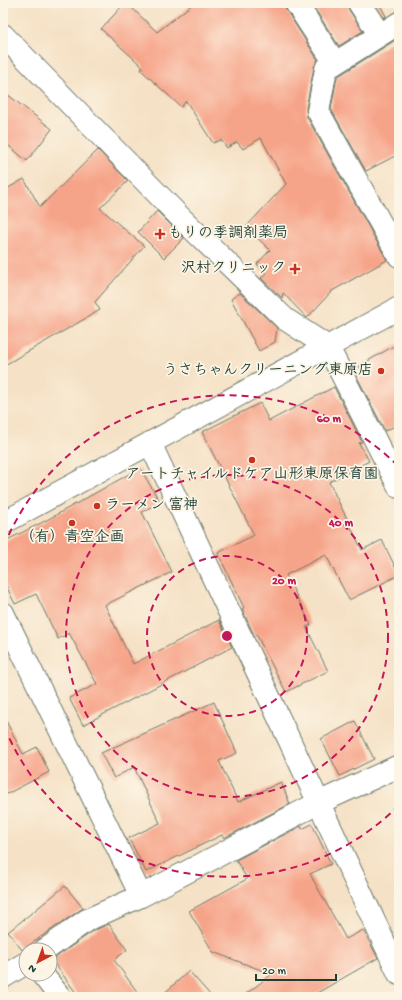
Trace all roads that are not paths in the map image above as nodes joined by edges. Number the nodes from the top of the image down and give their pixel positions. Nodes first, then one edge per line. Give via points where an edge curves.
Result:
1 (296, 3) edge
2 (359, 3) edge
3 (399, 23) edge
4 (3, 35) edge
5 (380, 35) junction
6 (335, 63) junction
7 (399, 256) edge
8 (399, 308) edge
9 (328, 347) junction
10 (150, 443) junction
11 (399, 487) edge
12 (3, 523) edge
13 (3, 613) edge
14 (399, 766) edge
15 (318, 804) junction
16 (140, 896) junction
17 (56, 942) edge
18 (399, 974) edge
19 (48, 982) edge
20 (60, 997) edge

1 - 6 street
2 - 5 street
3 - 5 street
4 - 9 street via 180,218 285,320
5 - 6 street
6 - 7 street via 326,69 318,111
8 - 9 street
9 - 10 street
9 - 11 street
10 - 12 street
10 - 15 street
13 - 16 street
14 - 15 street
15 - 16 street
15 - 18 street
16 - 17 street via 87,920
19 - 20 street

